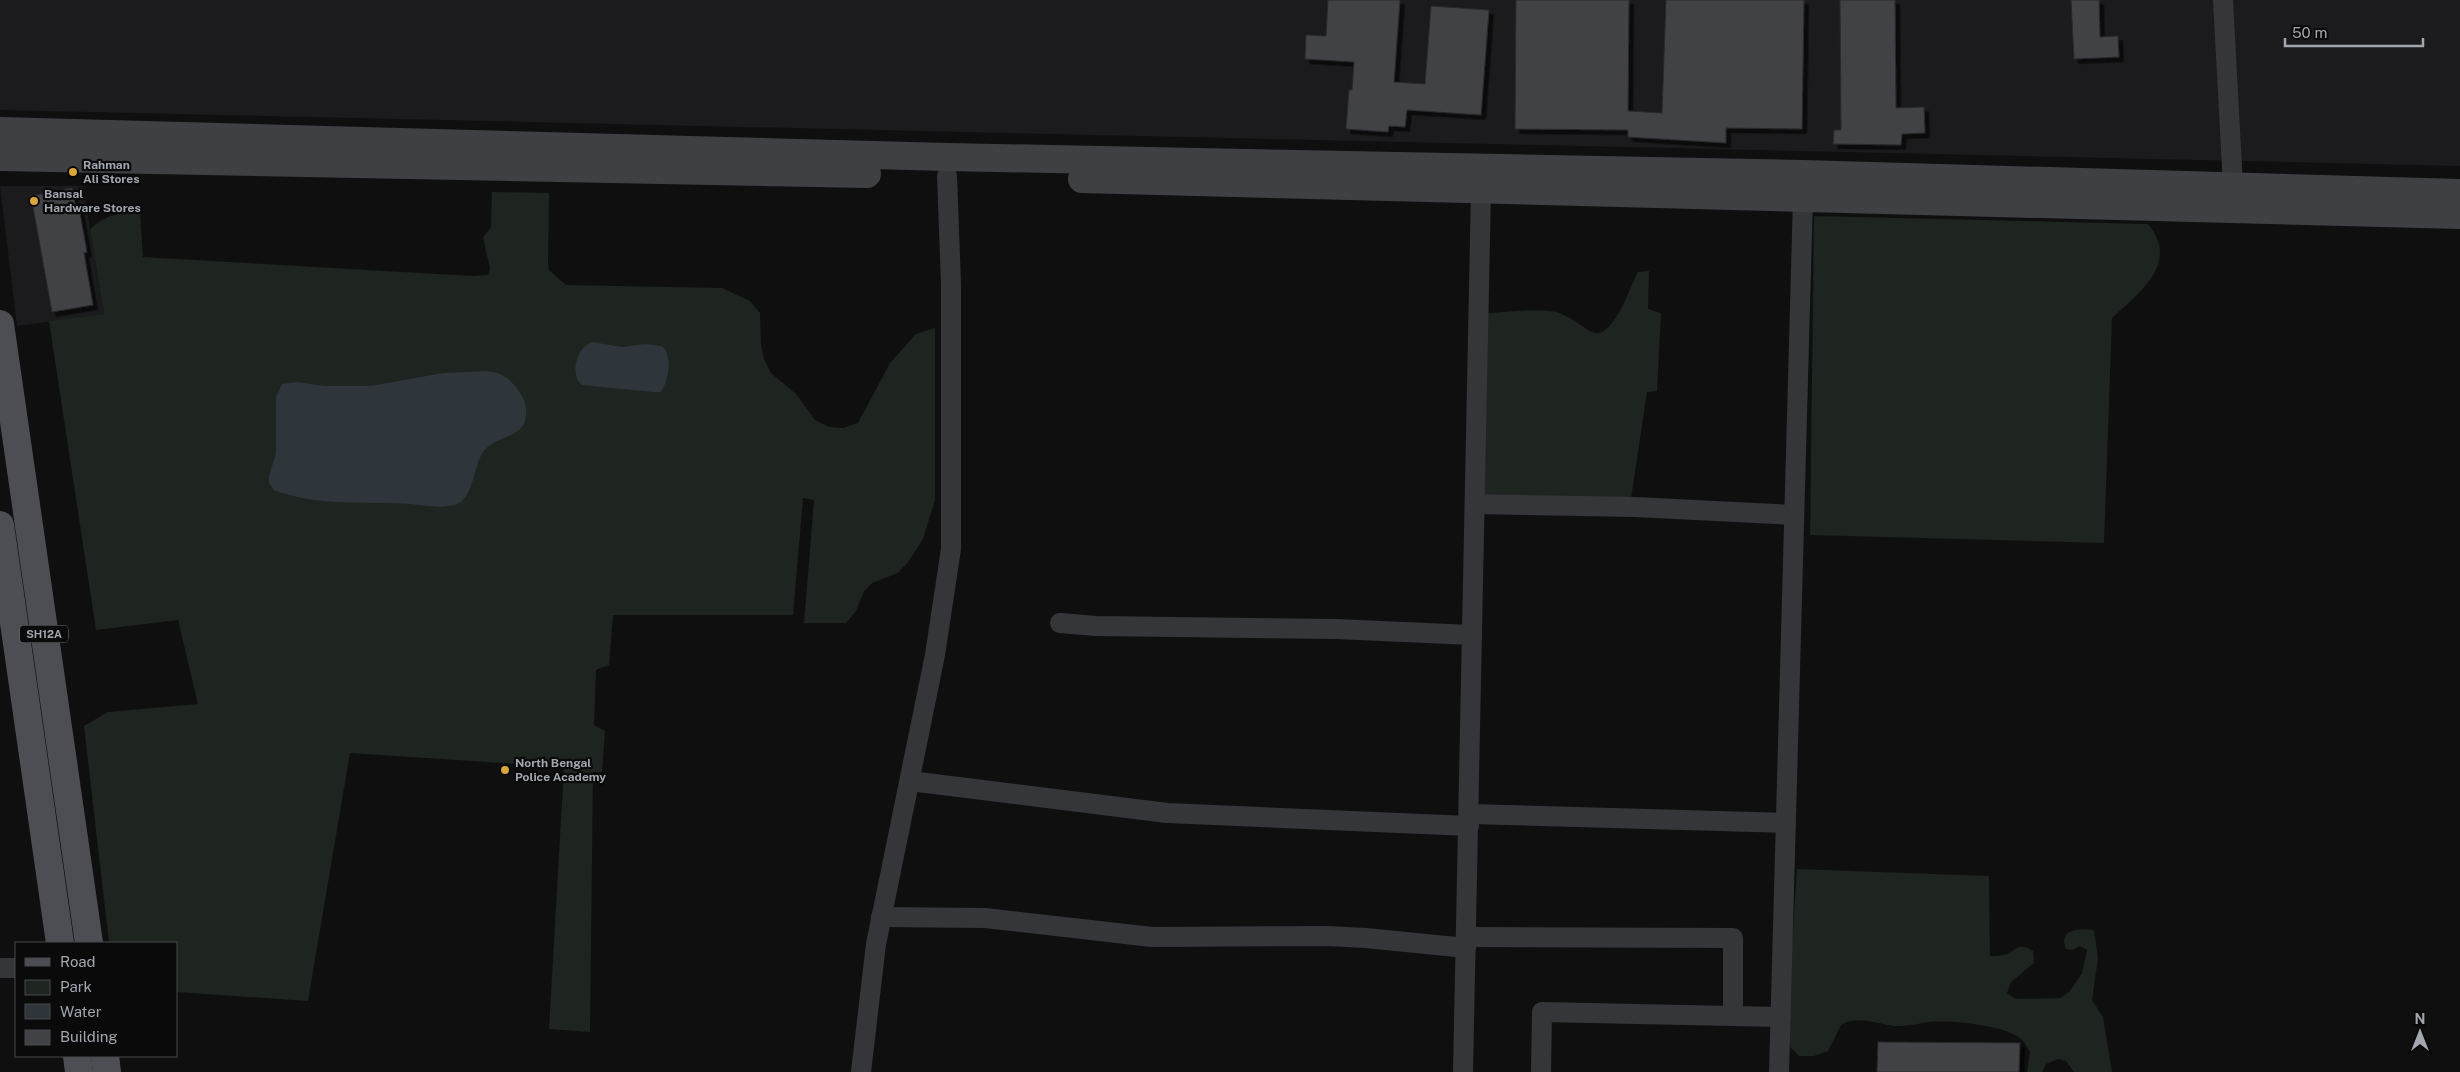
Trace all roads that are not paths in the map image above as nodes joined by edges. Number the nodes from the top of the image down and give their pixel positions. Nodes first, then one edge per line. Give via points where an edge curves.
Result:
1 (2223, 0) edge
2 (0, 131) edge
3 (0, 158) edge
4 (947, 176) junction
5 (1802, 186) junction
6 (1481, 189) junction
7 (2460, 193) edge
8 (2233, 197) junction
9 (2460, 215) edge
10 (0, 324) edge
11 (1475, 504) junction
12 (1794, 514) junction
13 (0, 525) edge
14 (1060, 623) dead end
15 (1472, 635) junction
16 (910, 781) junction
17 (1469, 820) junction
18 (1786, 823) junction
19 (881, 917) junction
20 (60, 942) edge
21 (89, 942) edge
22 (1466, 942) junction
23 (0, 968) edge
24 (15, 968) edge
25 (1733, 1016) junction
26 (1781, 1017) junction
27 (77, 1057) edge
28 (105, 1057) edge
29 (79, 1072) edge
30 (107, 1072) edge
31 (861, 1072) edge
32 (1463, 1072) edge
33 (1541, 1072) edge
34 (1779, 1072) edge

1 - 8 street
2 - 5 street
3 - 4 street
4 - 6 street
4 - 16 street via 951,284 951,549 936,655
5 - 6 street
5 - 8 street
5 - 12 street
6 - 11 street
7 - 8 street
8 - 9 street
10 - 21 main road, SH12A
11 - 12 street
11 - 15 street
12 - 18 street
13 - 20 main road, SH12A
14 - 15 street
15 - 17 street
16 - 17 street via 1167,813
16 - 19 street
17 - 18 street
17 - 22 street
18 - 26 street
19 - 22 street via 985,918 1152,937 1326,936
19 - 31 street
22 - 25 street via 1733,938
22 - 32 street
23 - 24 street
25 - 26 street
25 - 33 street via 1542,1012
26 - 34 street
27 - 29 main road
28 - 30 main road

